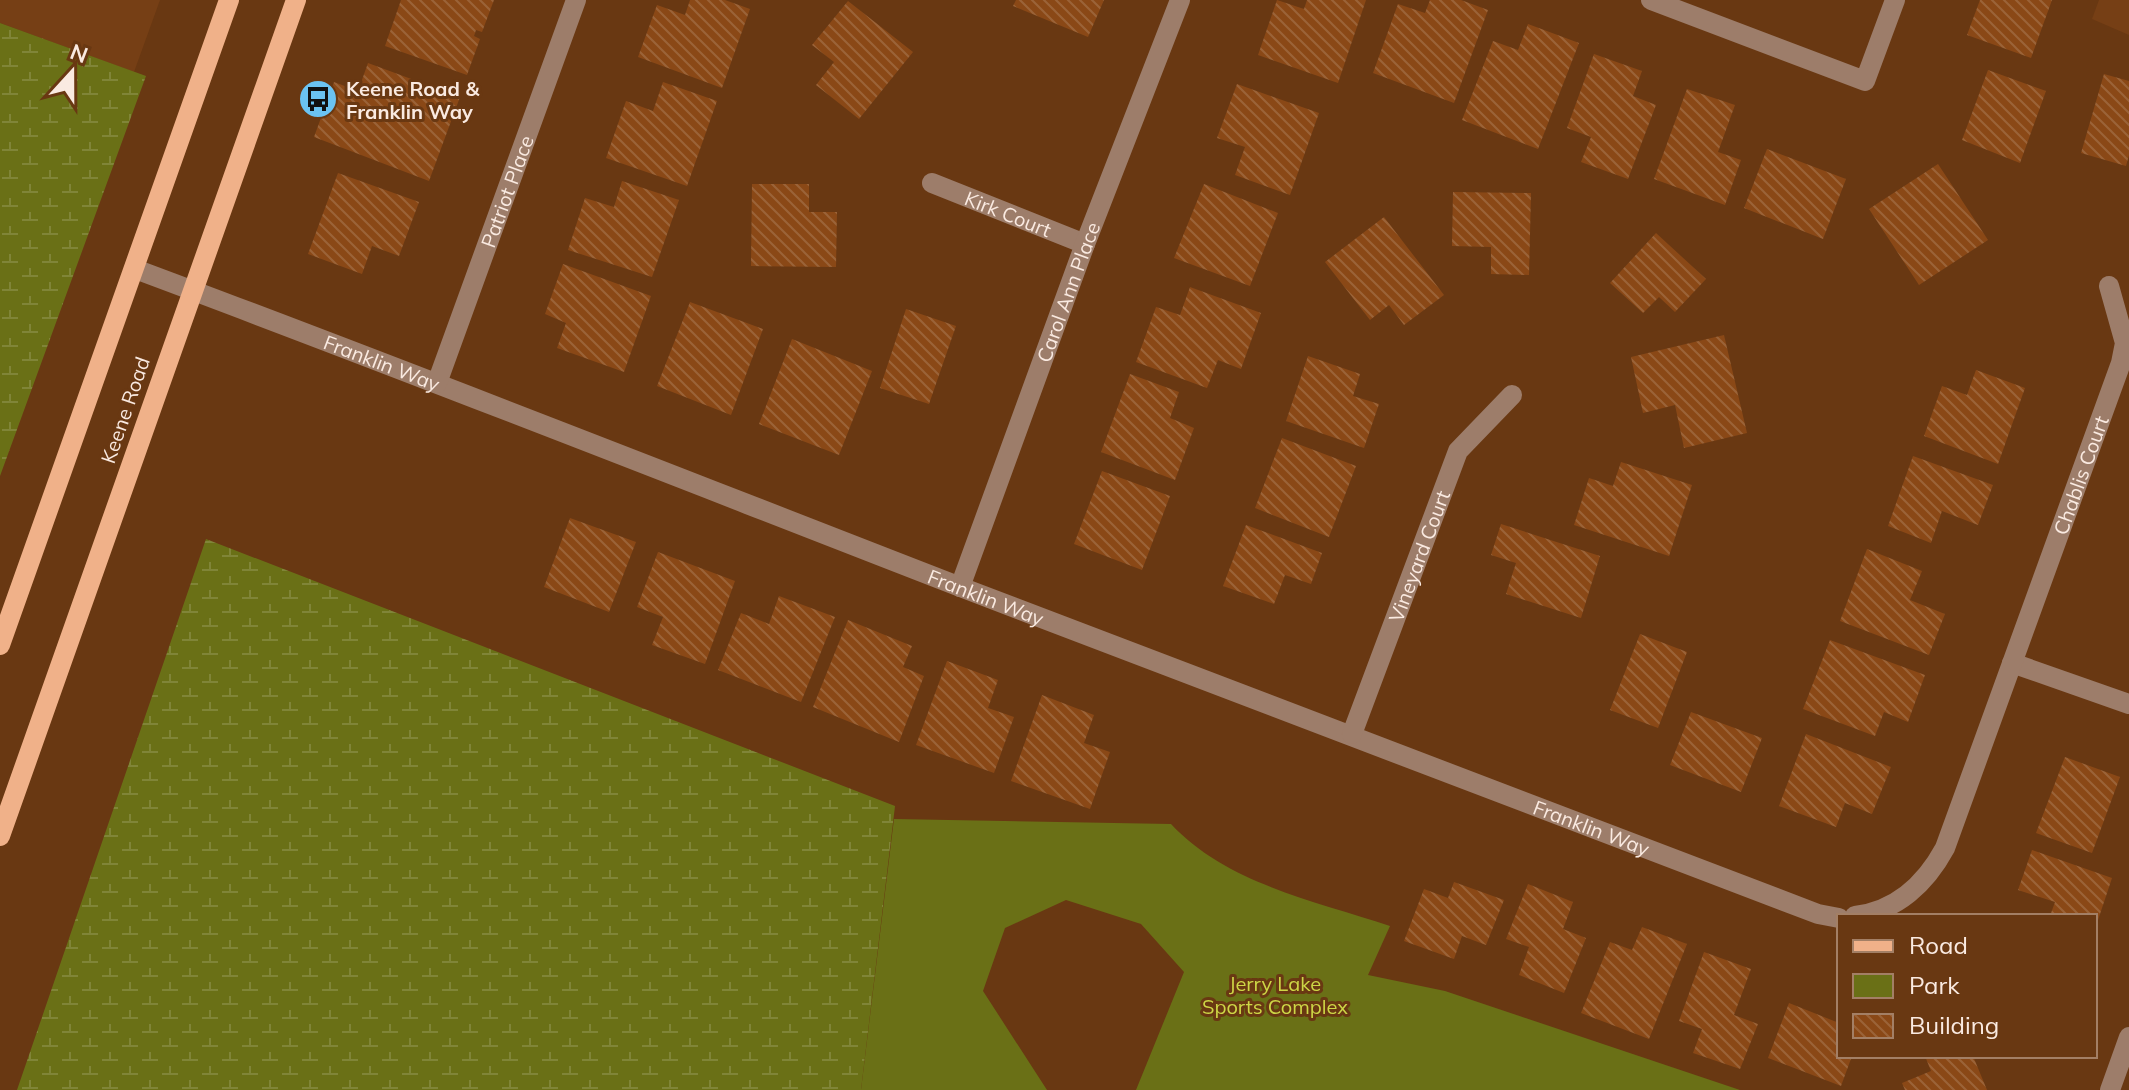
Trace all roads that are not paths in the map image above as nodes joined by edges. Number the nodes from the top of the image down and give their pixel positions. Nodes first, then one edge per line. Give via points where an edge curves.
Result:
1 (229, 0) edge
2 (296, 0) edge
3 (576, 0) edge
4 (1180, 0) edge
5 (1651, 0) edge
6 (1895, 0) edge
7 (932, 183) dead end
8 (1085, 244) junction
9 (135, 269) junction
10 (2109, 286) dead end
11 (192, 290) junction
12 (437, 383) junction
13 (1512, 395) dead end
14 (960, 587) junction
15 (0, 645) edge
16 (2012, 663) junction
17 (2129, 704) edge
18 (1352, 734) junction
19 (0, 836) edge
20 (1867, 914) edge
21 (1837, 918) edge
22 (2129, 1037) edge
23 (2110, 1090) edge

1 - 9 main road, Keene Road
2 - 11 main road, Keene Road
3 - 12 street, Patriot Place
4 - 8 street, Carol Ann Place
5 - 6 street via 1865,81
7 - 8 street, Kirk Court
8 - 14 street, Carol Ann Place
9 - 11 street, Franklin Way
9 - 15 main road, Keene Road
10 - 16 street, Chablis Court via 2125,343 2121,363
11 - 12 street, Franklin Way
11 - 19 main road, Keene Road
12 - 14 street, Franklin Way
13 - 18 street, Vineyard Court via 1458,451
14 - 18 street, Franklin Way
16 - 17 street
16 - 20 street via 1932,872 1894,904
18 - 21 street, Franklin Way
22 - 23 street

